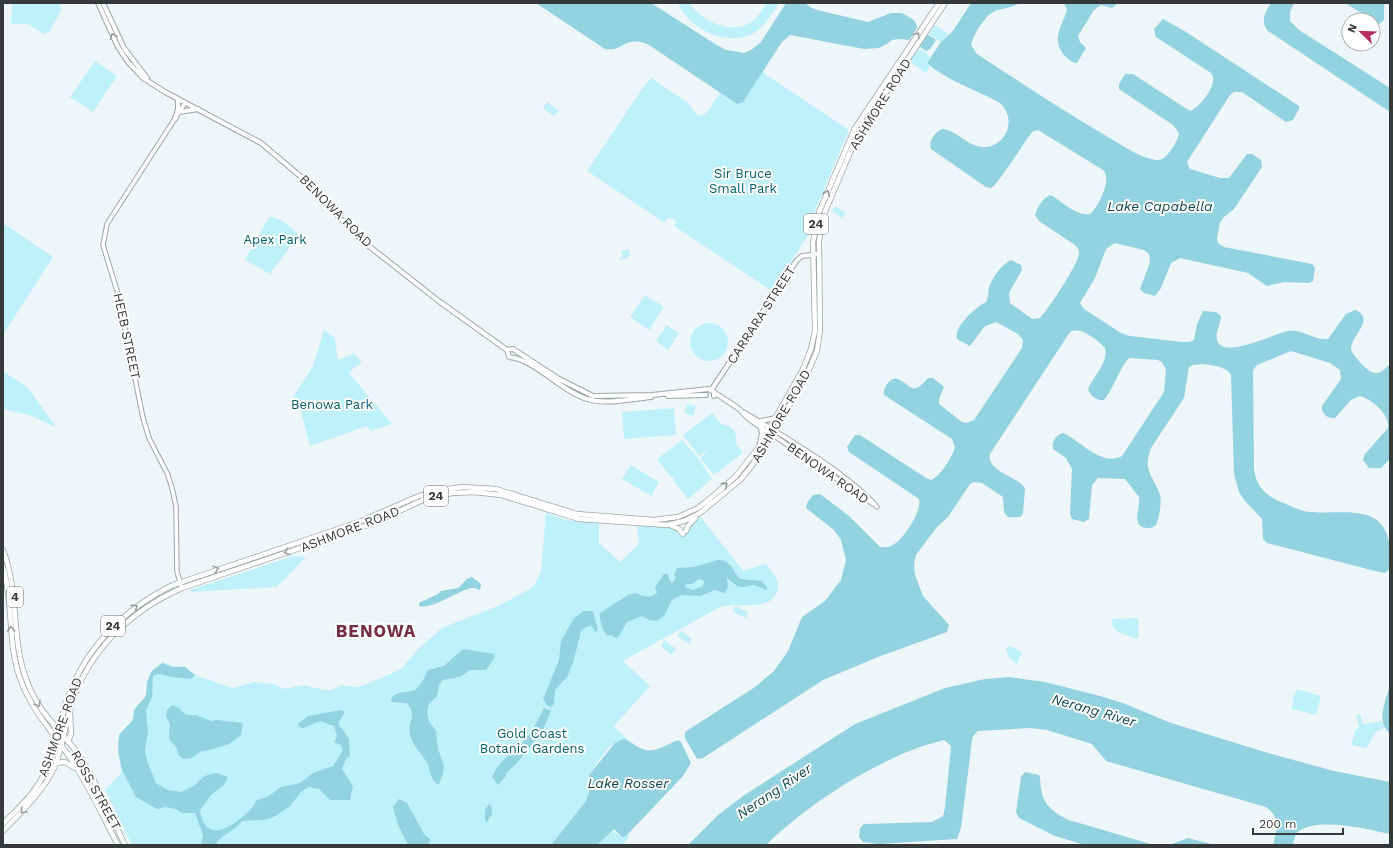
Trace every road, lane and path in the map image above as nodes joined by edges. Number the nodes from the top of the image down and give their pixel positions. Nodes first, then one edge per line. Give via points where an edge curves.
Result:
1 (98, 3) edge
2 (103, 3) edge
3 (939, 3) edge
4 (945, 3) edge
5 (928, 24) junction
6 (912, 48) junction
7 (156, 86) junction
8 (178, 99) junction
9 (185, 103) junction
10 (198, 109) junction
11 (179, 112) junction
12 (175, 119) junction
13 (819, 254) junction
14 (813, 255) junction
15 (507, 350) junction
16 (515, 351) junction
17 (513, 357) junction
18 (706, 390) junction
19 (714, 393) junction
20 (706, 395) junction
21 (777, 418) junction
22 (760, 424) junction
23 (772, 431) junction
24 (759, 447) junction
25 (700, 512) junction
26 (667, 525) junction
27 (3, 550) edge
28 (3, 567) edge
29 (179, 582) junction
30 (182, 588) junction
31 (70, 707) junction
32 (59, 732) junction
33 (63, 737) junction
34 (57, 739) junction
35 (68, 742) junction
36 (62, 746) junction
37 (56, 763) junction
38 (78, 771) junction
39 (3, 824) edge
40 (3, 831) edge
41 (118, 845) edge
42 (125, 845) edge

7 -> 1 main road, BENOWA ROAD via 143,78 128,62 116,43
2 - 7 main road, BENOWA ROAD via 128,54
3 - 5 main road, ASHMORE ROAD / 24
4 - 5 main road, ASHMORE ROAD / 24
5 - 6 main road, ASHMORE ROAD / 24
6 - 13 main road, ASHMORE ROAD / 24 via 851,149 822,220
14 -> 6 main road, ASHMORE ROAD / 24 via 819,212 845,149 856,128
7 - 8 main road, BENOWA ROAD
8 - 9 main road, BENOWA ROAD
8 - 12 main road
9 - 10 main road, BENOWA ROAD
9 - 11 street, HEEB STREET
10 - 11 main road
10 - 15 main road, BENOWA ROAD via 261,143 310,184 350,229 370,247 452,312
11 - 12 street, HEEB STREET
12 - 29 street, HEEB STREET via 107,224 103,245 118,294 146,429 173,492
13 - 14 main road, CARRARA STREET
13 - 23 main road, ASHMORE ROAD / 24 via 820,321 817,351 808,372
14 - 19 main road, CARRARA STREET via 802,256 797,260
14 - 21 main road, ASHMORE ROAD / 24 via 816,321 812,345 803,369
15 - 16 main road via 510,348
15 - 17 main road via 508,356
16 - 17 main road
16 - 18 main road via 559,379 593,396 617,397
17 - 20 main road via 523,360 572,392 594,401
18 - 19 main road
18 - 20 main road
19 - 20 main road via 710,398
19 - 22 main road, BENOWA ROAD
21 - 22 main road
21 - 23 main road, ASHMORE ROAD / 24
22 - 23 main road, BENOWA ROAD
22 - 24 main road via 762,433
23 - 23 street, BENOWA ROAD via 853,485 877,507
23 - 24 main road, ASHMORE ROAD / 24
23 - 25 main road, ASHMORE ROAD / 24 via 740,480
29 -> 24 main road, ASHMORE ROAD / 24 via 359,522 419,496 448,489 496,489 577,514 654,520 672,518 690,512 706,502 735,477
25 - 26 main road, ASHMORE ROAD / 24 via 680,523
25 - 26 main road via 685,533
26 -> 30 main road, ASHMORE ROAD / 24 via 579,518 501,495 452,493 423,500 371,524
27 -> 32 main road, 4 via 15,596 17,645 23,672 39,707
34 -> 28 main road, 4 via 36,712 18,674 12,648 9,598
29 - 30 street, HEEB STREET
32 -> 29 main road, ASHMORE ROAD / 24 via 72,687 97,645 130,611 158,592
30 - 31 main road, ASHMORE ROAD / 24 via 150,604 108,640 87,669
31 - 33 main road, ASHMORE ROAD / 24
31 - 35 main road via 71,733
32 - 33 main road, 4
32 - 34 main road, ASHMORE ROAD / 24
33 - 35 main road, ROSS STREET / 4
33 - 36 main road, ASHMORE ROAD / 24
34 - 36 main road, 4
34 - 39 main road, ASHMORE ROAD / 24 via 39,783
35 - 42 main road, ROSS STREET / 4 via 85,765
36 - 37 main road, ASHMORE ROAD / 24
36 - 38 main road, ROSS STREET / 4
37 - 38 main road via 66,762
37 -> 40 main road, ASHMORE ROAD / 24 via 38,793
38 - 41 main road, ROSS STREET / 4

